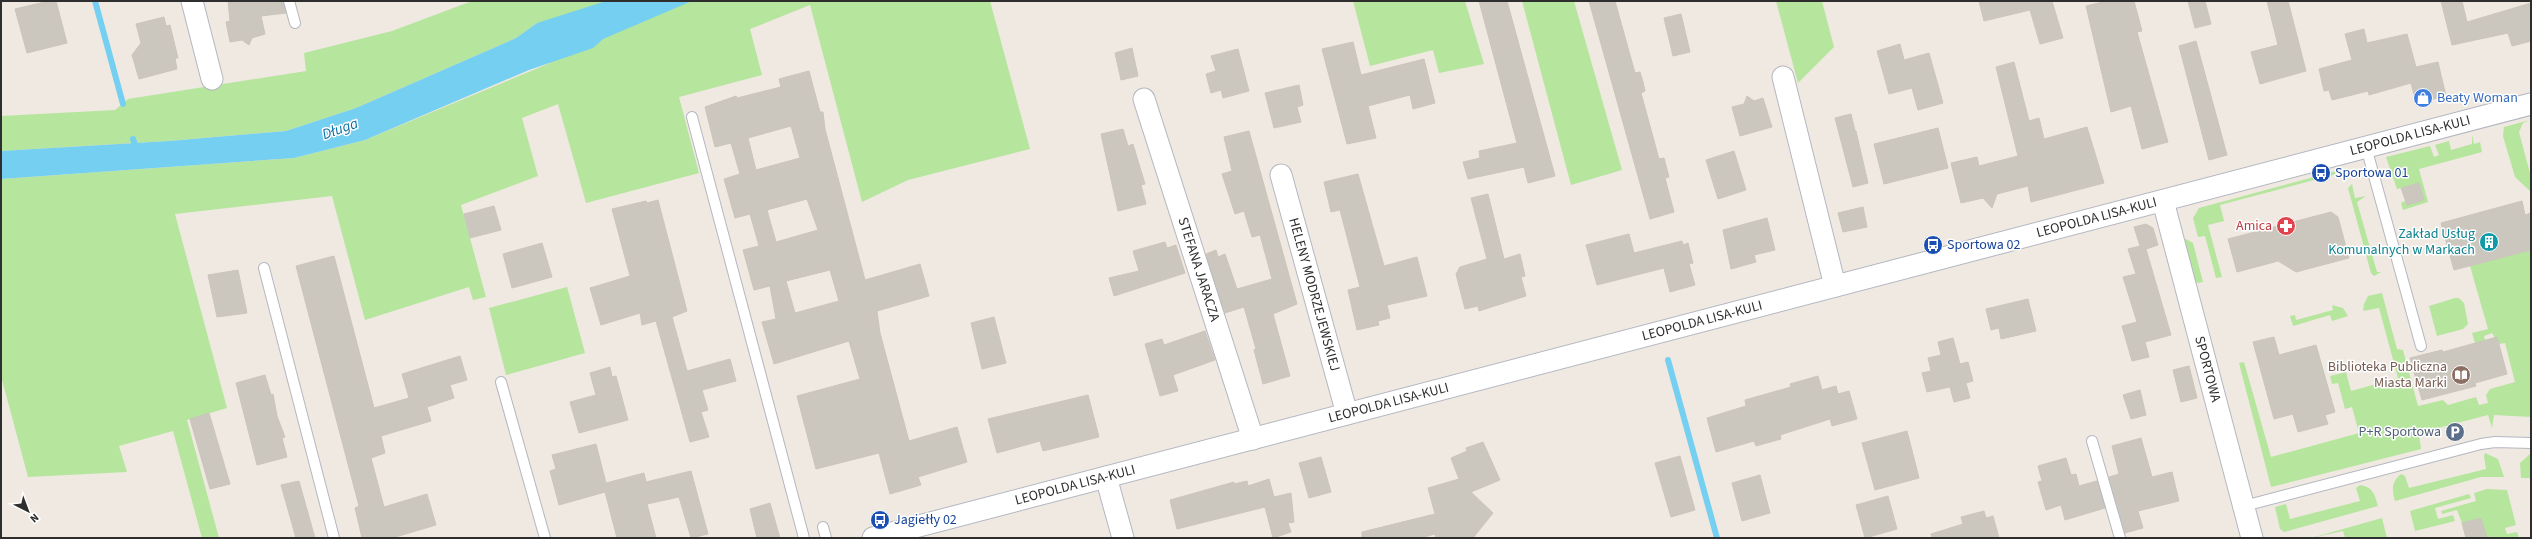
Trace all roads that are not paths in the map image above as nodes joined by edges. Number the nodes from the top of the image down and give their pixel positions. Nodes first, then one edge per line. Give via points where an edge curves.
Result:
1 (192, 1) edge
2 (289, 1) edge
3 (295, 23) dead end
4 (1783, 76) dead end
5 (212, 79) dead end
6 (1144, 100) dead end
7 (2531, 104) edge
8 (692, 117) dead end
9 (2366, 147) junction
10 (1281, 175) dead end
11 (2163, 201) junction
12 (264, 268) dead end
13 (1835, 286) junction
14 (2421, 346) dead end
15 (501, 382) dead end
16 (1347, 414) junction
17 (1253, 439) junction
18 (2092, 441) dead end
19 (2531, 443) edge
20 (1106, 477) junction
21 (2244, 506) junction
22 (823, 527) dead end
23 (334, 538) edge
24 (545, 538) edge
25 (804, 538) edge
26 (826, 538) edge
27 (873, 538) edge
28 (1123, 538) edge
29 (2120, 538) edge
30 (2252, 538) edge

1 - 5 street
2 - 3 lane
4 - 13 street
6 - 17 street, STEFANA JARACZA
7 - 9 street, LEOPOLDA LISA-KULI
8 - 25 lane
9 - 11 street, LEOPOLDA LISA-KULI
9 - 14 lane
10 - 16 street, HELENY MODRZEJEWSKIEJ
11 - 13 street, LEOPOLDA LISA-KULI
11 - 21 street, SPORTOWA
12 - 23 lane
13 - 16 street, LEOPOLDA LISA-KULI
15 - 24 lane
16 - 17 street, LEOPOLDA LISA-KULI
17 - 20 street, LEOPOLDA LISA-KULI
18 - 29 lane
19 - 21 lane via 2481,444
20 - 27 street, LEOPOLDA LISA-KULI
20 - 28 street
21 - 30 street, SPORTOWA
22 - 26 lane

